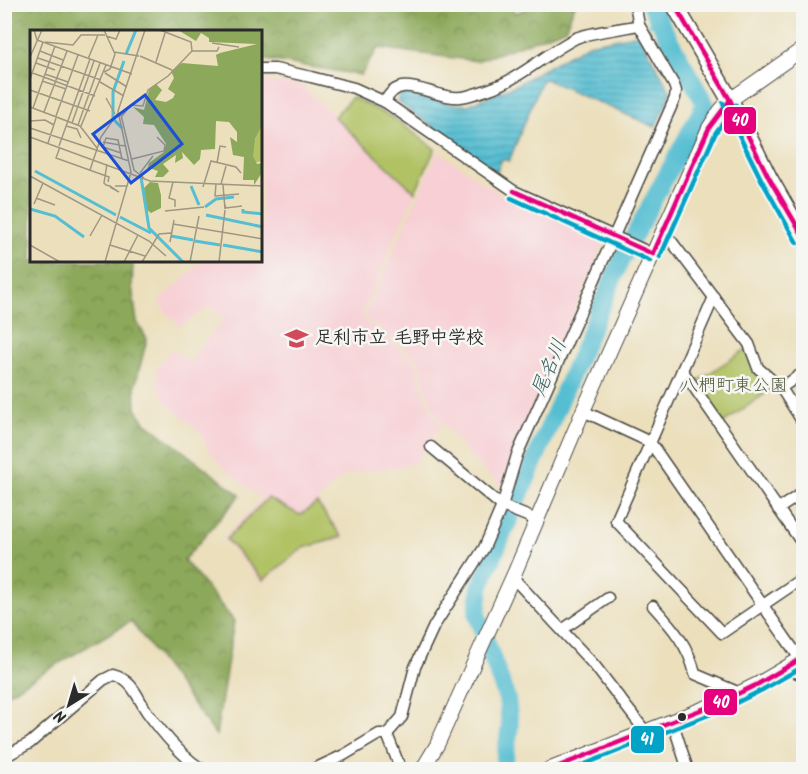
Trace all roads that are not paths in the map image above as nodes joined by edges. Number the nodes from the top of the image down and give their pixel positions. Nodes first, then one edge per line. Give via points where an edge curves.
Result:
1 (635, 4) edge
2 (674, 4) edge
3 (639, 25) junction
4 (804, 48) edge
5 (262, 69) edge
6 (730, 100) junction
7 (385, 102) junction
8 (663, 230) junction
9 (619, 239) junction
10 (804, 239) edge
11 (647, 251) junction
12 (714, 297) junction
13 (682, 370) junction
14 (804, 372) edge
15 (781, 388) junction
16 (583, 411) junction
17 (804, 424) edge
18 (650, 442) junction
19 (431, 447) dead end
20 (804, 492) edge
21 (504, 507) junction
22 (778, 509) junction
23 (531, 518) junction
24 (804, 546) edge
25 (515, 572) junction
26 (804, 577) edge
27 (608, 598) dead end
28 (763, 605) junction
29 (653, 606) dead end
30 (562, 630) junction
31 (802, 658) edge
32 (784, 668) junction
33 (804, 675) edge
34 (740, 693) junction
35 (672, 720) junction
36 (645, 731) junction
37 (387, 734) junction
38 (4, 757) edge
39 (204, 770) edge
40 (312, 770) edge
41 (401, 770) edge
42 (422, 770) edge
43 (548, 770) edge
44 (688, 770) edge

1 - 3 street
2 - 6 main road
3 - 7 street via 578,37 502,84 465,96 446,97 409,86 396,87
3 - 9 street via 676,92
4 - 6 street
5 - 7 street via 354,88
6 - 8 street via 709,128
6 - 10 main road
7 - 9 street via 505,186
8 - 11 street
8 - 12 street
9 - 11 street
9 - 21 street via 517,455
11 - 16 street
12 - 13 street
12 - 15 street via 749,344 758,368
13 - 18 street
13 - 22 street
14 - 15 street
15 - 17 street
16 - 18 street
16 - 23 street
18 - 28 street
18 - 28 street via 616,521 722,633
19 - 21 street
20 - 22 street
21 - 23 street
21 - 37 street via 484,548 434,626 415,667 402,717
22 - 24 street
23 - 25 street
25 - 30 street via 516,581
25 - 42 street
26 - 28 street
27 - 30 street
28 - 31 street
29 - 34 street via 676,632 692,659 694,674
30 - 36 street
31 - 32 street
32 - 33 street
32 - 34 street
34 - 35 street
35 - 36 street
35 - 44 street
36 - 43 street
37 - 40 street via 379,734
37 - 41 street
38 - 39 street via 30,742 113,675 131,685 180,751

